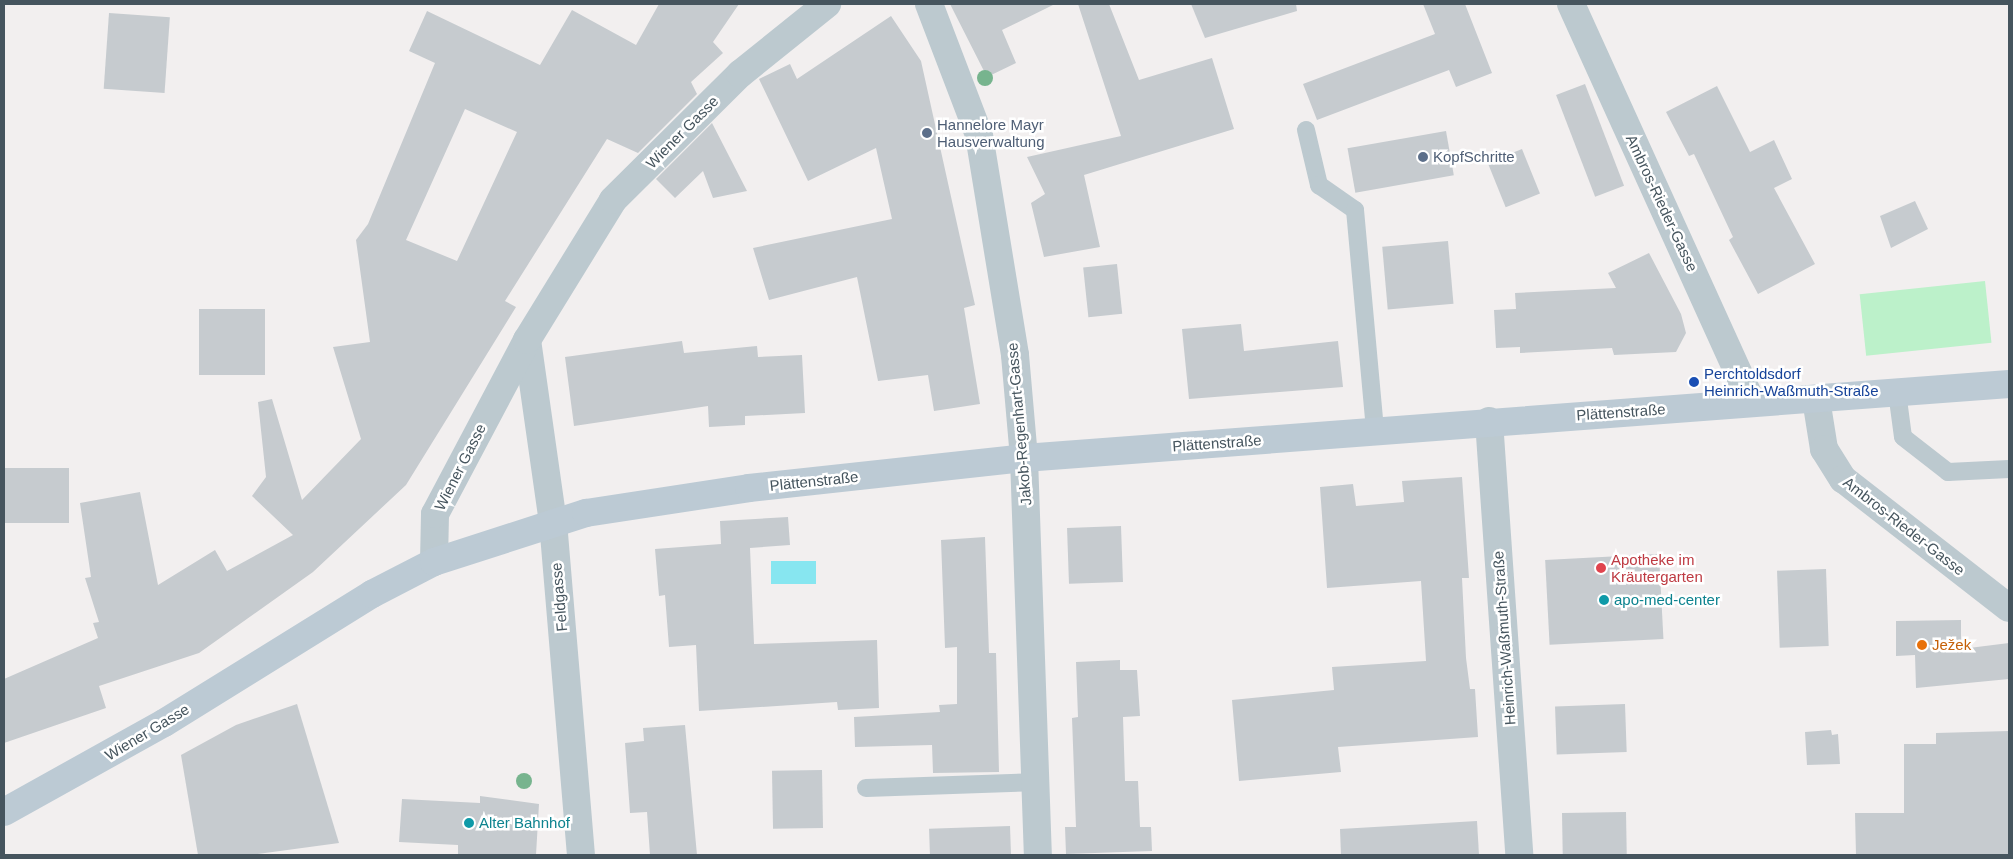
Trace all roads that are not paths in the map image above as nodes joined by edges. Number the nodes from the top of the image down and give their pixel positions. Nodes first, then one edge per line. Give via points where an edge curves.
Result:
1 (827, 4) edge
2 (929, 4) edge
3 (1571, 4) edge
4 (1306, 130) dead end
5 (526, 340) junction
6 (2009, 384) edge
7 (1897, 392) junction
8 (1816, 399) junction
9 (1752, 403) junction
10 (1489, 421) junction
11 (1375, 431) junction
12 (1024, 458) junction
13 (2009, 469) edge
14 (552, 522) junction
15 (434, 562) junction
16 (2009, 608) edge
17 (1034, 782) junction
18 (866, 788) dead end
19 (4, 812) edge
20 (581, 855) edge
21 (1038, 855) edge
22 (1519, 855) edge

1 - 5 street, Wiener Gasse via 740,74 613,200
2 - 12 street, Jakob-Regenhart-Gasse via 979,135 1015,355
3 - 9 street, Ambros-Rieder-Gasse
4 - 11 lane via 1319,185 1355,210
5 - 14 street, Feldgasse
5 - 15 street, Wiener Gasse via 435,514
6 - 7 main road, Plättenstraße
7 - 8 main road, Plättenstraße
7 - 13 lane via 1903,437 1948,472
8 - 9 main road, Plättenstraße
8 - 16 street, Ambros-Rieder-Gasse via 1824,449 1842,479
9 - 10 main road, Plättenstraße
10 - 11 main road, Plättenstraße
10 - 22 street, Heinrich-Waßmuth-Straße
11 - 12 main road, Plättenstraße
12 - 14 main road, Plättenstraße via 749,488 586,513
12 - 17 street, Jakob-Regenhart-Gasse
14 - 15 main road, Plättenstraße
14 - 20 street, Feldgasse
15 - 19 main road, Wiener Gasse via 372,594 164,723
17 - 18 lane
17 - 21 street, Jakob-Regenhart-Gasse

